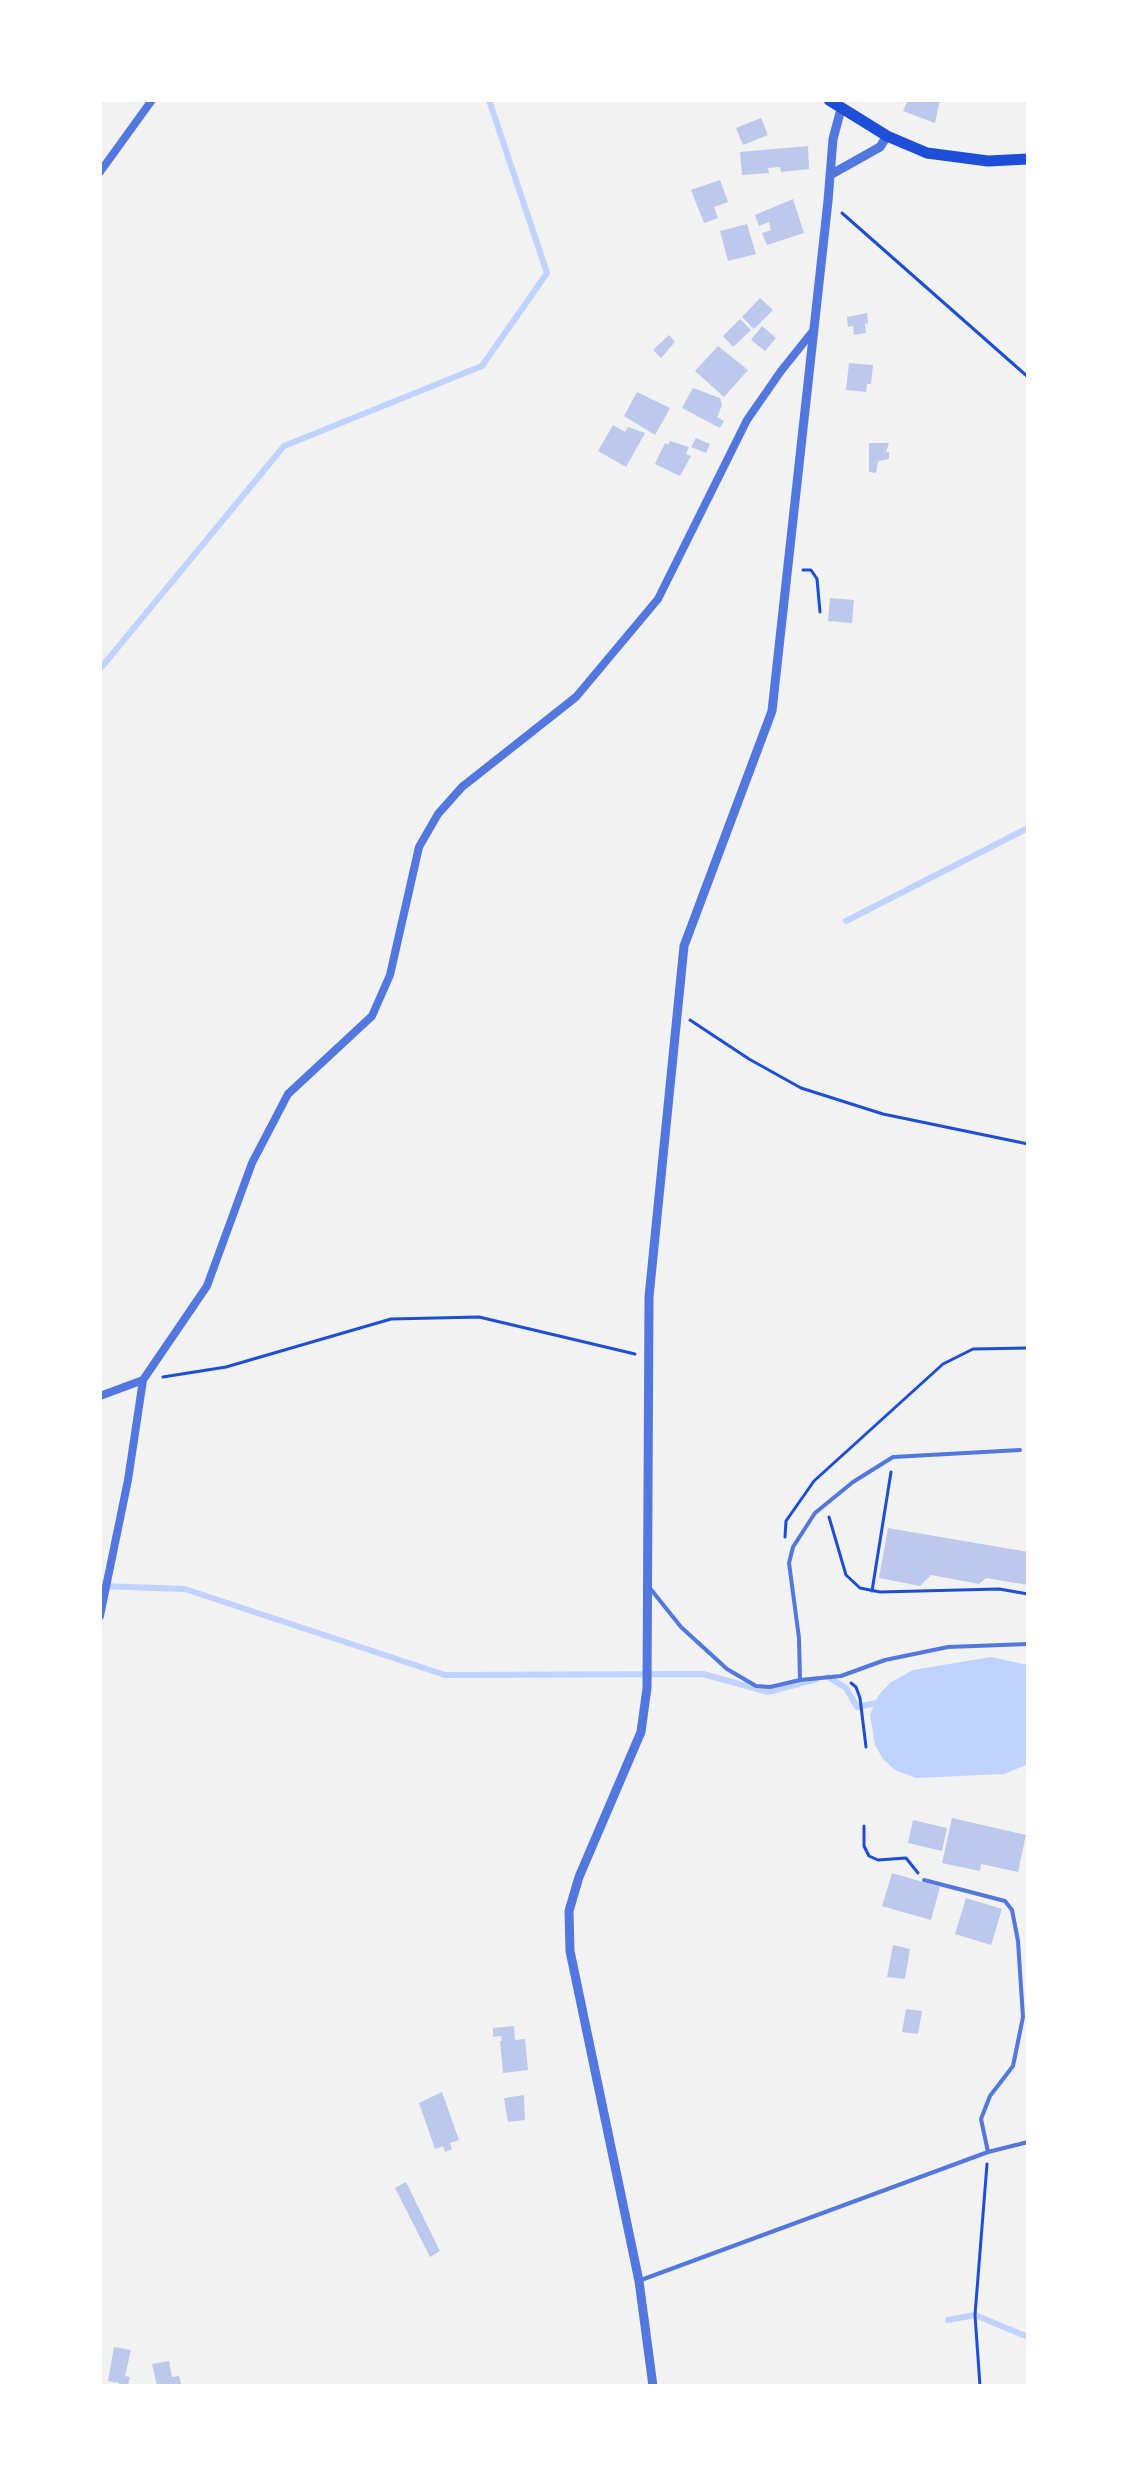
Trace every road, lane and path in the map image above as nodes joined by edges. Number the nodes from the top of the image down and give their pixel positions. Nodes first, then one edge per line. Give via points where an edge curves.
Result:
1 (152, 100) edge
2 (829, 100) edge
3 (841, 109) junction
4 (887, 136) junction
5 (1028, 159) edge
6 (100, 172) edge
7 (830, 175) junction
8 (828, 201) junction
9 (813, 331) junction
10 (1028, 377) edge
11 (788, 570) junction
12 (820, 612) dead end
13 (679, 1013) junction
14 (1028, 1144) edge
15 (1028, 1348) edge
16 (647, 1356) junction
17 (143, 1380) junction
18 (100, 1396) edge
19 (1020, 1450) dead end
20 (893, 1457) junction
21 (825, 1506) junction
22 (793, 1547) junction
23 (648, 1585) junction
24 (872, 1591) junction
25 (1028, 1594) edge
26 (100, 1616) edge
27 (1028, 1644) edge
28 (841, 1676) junction
29 (800, 1680) junction
30 (866, 1747) dead end
31 (864, 1826) dead end
32 (924, 1880) joint
33 (1028, 2142) edge
34 (988, 2152) junction
35 (639, 2281) junction
36 (653, 2386) edge
37 (980, 2386) edge

1 - 6 street
2 - 3 main road
3 - 4 main road
3 - 7 street
4 - 5 main road via 927,153 988,161
4 - 7 street via 880,147
7 - 8 street
8 - 9 street
8 - 10 path
9 - 11 street
9 - 17 street via 747,420 658,599 576,697 462,787 438,814 419,847 390,975 372,1016 288,1094 252,1163 207,1286
11 - 12 path via 811,570
11 - 13 street via 772,711 684,946
13 - 14 path via 801,1088 883,1114
13 - 16 street
15 - 22 path via 973,1349 943,1364 814,1481 786,1521 783,1535
16 - 17 path via 479,1317 391,1319 226,1367
16 - 23 street
17 - 18 street
17 - 26 street
19 - 20 lane
20 - 21 lane
20 - 24 path
21 - 22 lane
21 - 24 path via 846,1575
22 - 29 lane via 789,1563
23 - 29 lane via 681,1627 727,1669 756,1686
23 - 35 street via 641,1732 569,1911 570,1951
24 - 25 path via 999,1589
27 - 28 lane via 948,1647
28 - 29 lane
28 - 30 path via 856,1687 860,1698
31 - 32 path via 869,1856 906,1858
32 - 34 lane via 1005,1901 1012,1910 1023,2017 1013,2066 990,2096 981,2119
33 - 34 lane
34 - 35 lane
34 - 37 path via 975,2315
35 - 36 street

